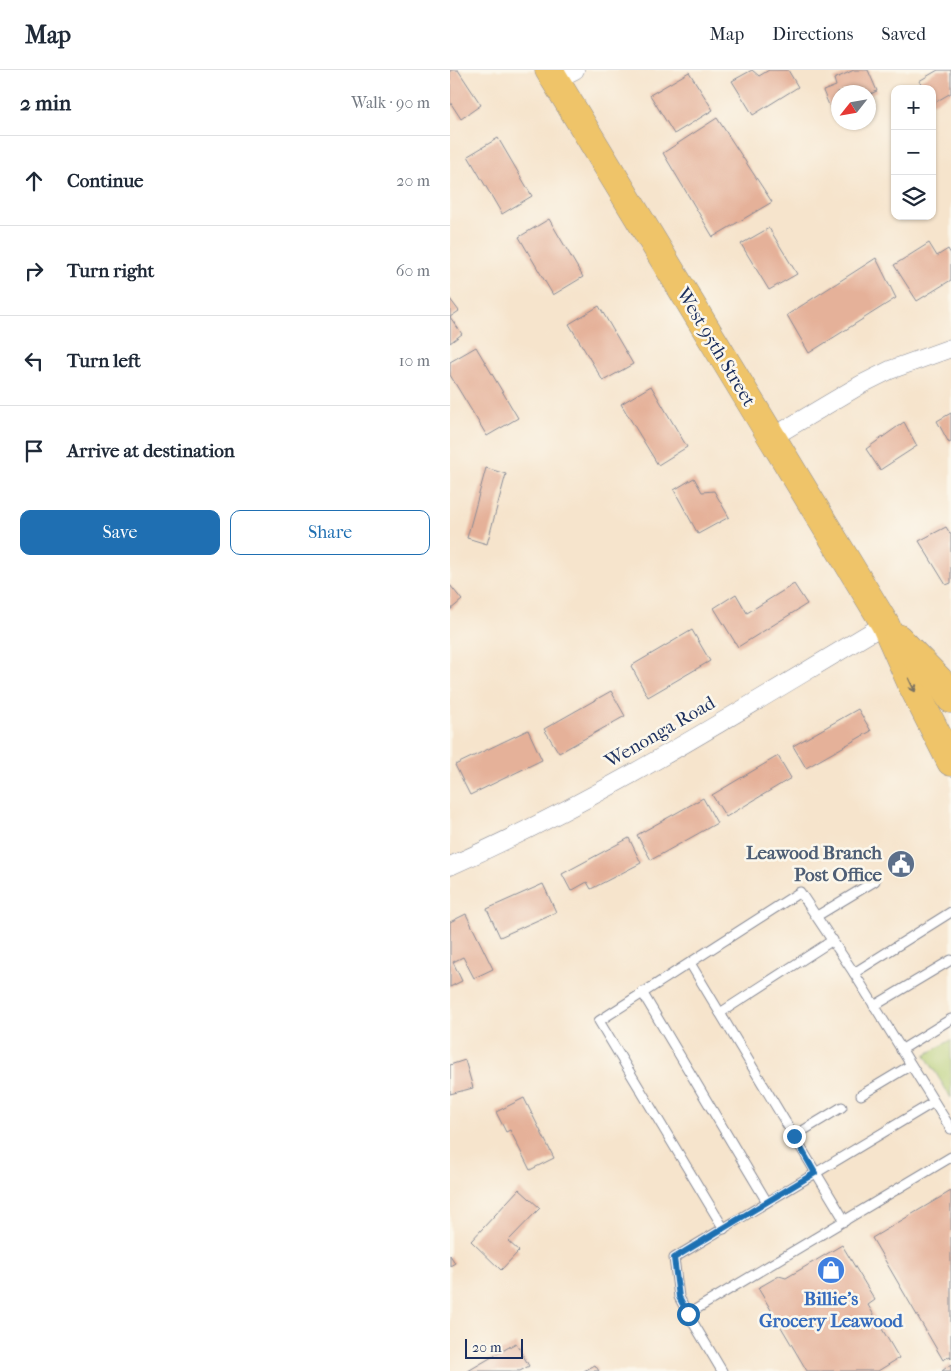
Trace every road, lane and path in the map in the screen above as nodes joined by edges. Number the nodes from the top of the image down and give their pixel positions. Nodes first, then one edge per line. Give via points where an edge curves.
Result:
1 (559, 73) edge
2 (951, 348) edge
3 (771, 438) junction
4 (885, 624) junction
5 (951, 700) edge
6 (951, 762) edge
7 (450, 866) edge
8 (875, 881) dead end
9 (951, 912) edge
10 (817, 916) junction
11 (833, 940) junction
12 (951, 960) edge
13 (690, 963) junction
14 (854, 973) junction
15 (642, 992) junction
16 (874, 1006) junction
17 (720, 1013) junction
18 (951, 1019) edge
19 (901, 1050) junction
20 (911, 1065) junction
21 (861, 1095) dead end
22 (934, 1102) junction
23 (842, 1107) dead end
24 (951, 1129) edge
25 (794, 1136) junction
26 (951, 1158) edge
27 (815, 1173) junction
28 (767, 1202) junction
29 (846, 1221) junction
30 (724, 1229) junction
31 (688, 1314) junction
32 (722, 1371) edge

1 - 3 main road, West 95th Street
2 - 3 street via 862,384
3 - 4 main road, West 95th Street
4 - 5 main road, West 95th Street via 939,680
4 -> 6 main road, West 95th Street
4 - 7 street, Wenonga Road via 631,775
8 - 10 lane
9 - 14 lane
10 - 11 lane
10 - 13 lane via 800,892
11 - 14 lane
11 - 17 lane
12 - 16 lane
13 - 15 lane
13 - 17 lane
14 - 16 lane
15 - 28 lane
15 - 30 lane via 599,1021
16 - 19 lane
17 - 25 lane
18 - 19 lane
19 - 20 lane
20 - 21 lane
20 - 22 lane
22 - 24 lane
22 - 27 lane
23 - 25 lane
25 - 27 lane
26 - 29 lane
27 - 28 lane
27 - 29 lane
28 - 30 lane
29 - 31 lane
30 - 31 lane via 674,1258 679,1297
31 - 32 lane

